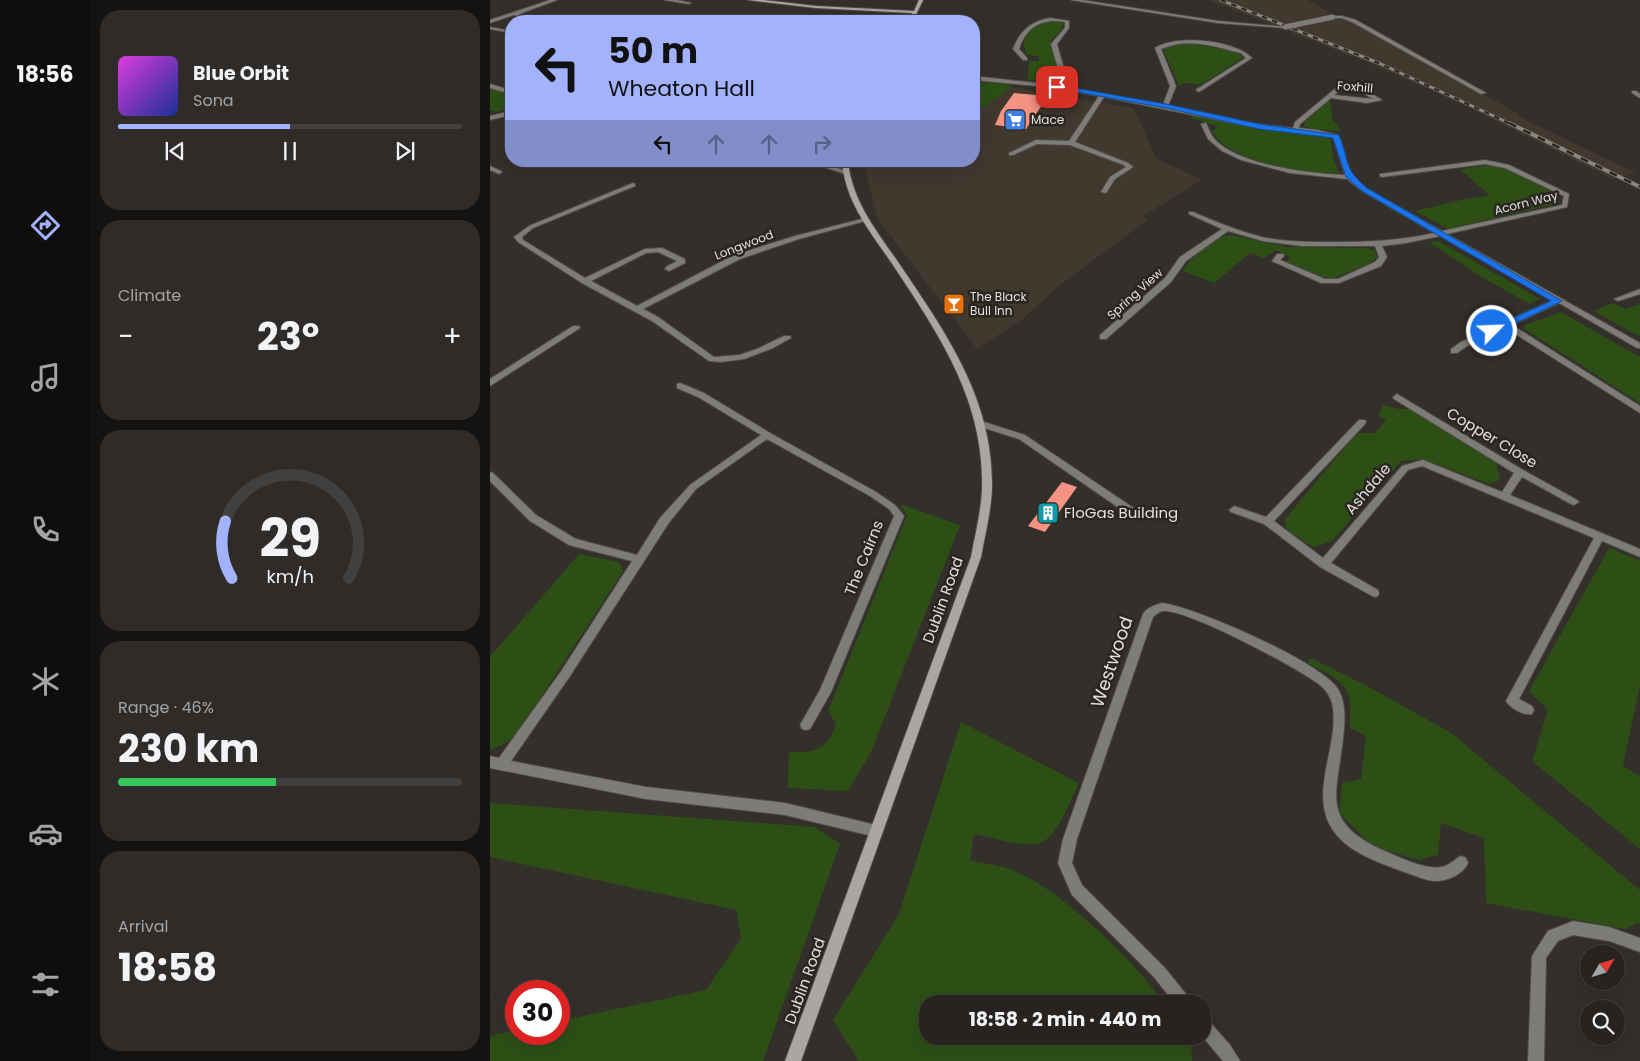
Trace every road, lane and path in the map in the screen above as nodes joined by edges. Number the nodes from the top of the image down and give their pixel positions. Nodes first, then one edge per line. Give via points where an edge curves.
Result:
1 (555, 0) edge
2 (666, 0) edge
3 (750, 0) edge
4 (921, 0) edge
5 (1073, 0) edge
6 (689, 3) dead end
7 (915, 12) junction
8 (513, 14) junction
9 (510, 15) edge
10 (517, 15) edge
11 (914, 15) edge
12 (505, 17) edge
13 (490, 22) edge
14 (490, 28) edge
15 (505, 31) edge
16 (1025, 59) dead end
17 (980, 79) edge
18 (490, 86) edge
19 (1057, 87) junction
20 (505, 90) edge
21 (1199, 90) dead end
22 (1634, 92) dead end
23 (1483, 93) dead end
24 (1102, 95) junction
25 (1329, 96) junction
26 (1640, 96) edge
27 (1166, 106) junction
28 (505, 114) edge
29 (490, 118) edge
30 (1204, 124) dead end
31 (1295, 130) junction
32 (1071, 143) junction
33 (1011, 154) dead end
34 (829, 167) edge
35 (845, 167) edge
36 (490, 168) edge
37 (499, 172) dead end
38 (845, 172) junction
39 (1382, 175) dead end
40 (1349, 177) junction
41 (633, 185) dead end
42 (1104, 192) dead end
43 (1191, 213) dead end
44 (866, 220) junction
45 (1226, 229) junction
46 (1441, 234) junction
47 (1378, 244) junction
48 (1280, 256) dead end
49 (669, 270) dead end
50 (586, 282) junction
51 (1640, 291) edge
52 (1618, 299) dead end
53 (1558, 301) junction
54 (638, 309) junction
55 (1505, 324) junction
56 (576, 328) dead end
57 (1103, 337) dead end
58 (787, 338) dead end
59 (1639, 345) edge
60 (1454, 351) dead end
61 (490, 382) edge
62 (680, 386) dead end
63 (1398, 397) dead end
64 (1640, 410) edge
65 (1362, 422) dead end
66 (981, 424) junction
67 (767, 435) junction
68 (1520, 472) junction
69 (490, 475) edge
70 (1504, 496) junction
71 (1574, 502) dead end
72 (1234, 510) dead end
73 (1138, 516) dead end
74 (1268, 521) junction
75 (1600, 536) junction
76 (1640, 553) edge
77 (638, 559) junction
78 (1324, 564) junction
79 (1374, 593) dead end
80 (1528, 710) dead end
81 (806, 726) dead end
82 (496, 763) edge
83 (876, 831) junction
84 (1461, 863) dead end
85 (1640, 945) edge
86 (1178, 995) edge
87 (1211, 1035) edge
88 (793, 1061) edge
89 (1232, 1061) edge
90 (1536, 1061) edge

1 - 8 street
2 - 6 street
3 - 7 main road
4 - 7 main road
5 - 23 street, bridge via 1269,28 1342,17
7 - 11 main road
8 - 9 street
8 - 10 street
12 - 13 street
14 - 15 street
16 - 19 street via 1016,49 1019,36 1031,25 1051,18 1067,21 1067,28 1054,44 1063,76
17 - 19 street
18 - 20 street
19 - 24 street
21 - 27 street via 1249,58 1243,52 1189,40 1164,44 1158,48 1173,86
22 - 26 street
24 - 27 street
24 - 32 street
25 - 25 street, Foxhill via 1341,85 1349,83 1379,100
25 - 31 street, Foxhill via 1297,123
27 - 31 street via 1259,126
28 - 29 street
30 - 40 street via 1205,133 1232,153 1312,176
31 - 40 street via 1336,136
32 - 33 street via 1036,142
32 - 42 street via 1130,167 1112,178
34 - 38 street
35 - 38 main road, Dublin Road
36 - 37 street
38 - 44 main road, Dublin Road
39 - 46 street, Acorn Way via 1485,162 1508,166 1567,195 1565,206
40 - 46 street via 1364,190
41 - 50 street via 531,227 518,237
43 - 45 street
44 - 54 street, Longwood via 797,237 737,257
44 - 66 main road, Dublin Road via 955,360
45 - 47 street via 1263,239 1302,244
45 - 57 street, Spring View via 1183,259 1168,280
46 - 47 street
46 - 53 street
47 - 48 street via 1383,257 1378,264 1339,281 1324,281 1276,260
49 - 50 street via 682,261 658,250 645,252
50 - 54 street
51 - 52 street
53 - 55 street
53 - 59 street
54 - 58 street via 712,359 747,355
55 - 60 street
55 - 64 street
56 - 61 street
62 - 67 street, The Cairns
63 - 68 street, Copper Close
65 - 74 street
66 - 73 street via 1022,438
66 - 83 main road, Dublin Road via 988,484 976,557
67 - 77 street via 693,487 664,520
67 - 81 street, The Cairns via 873,494 899,516 825,692
68 - 70 street
68 - 71 street, Copper Close
69 - 77 street via 533,518 573,542
70 - 75 street, Ashdale
70 - 78 street, Ashdale via 1423,463 1405,468
72 - 74 street
74 - 78 street
75 - 76 street, Ashdale
75 - 80 street via 1512,701
77 - 82 street via 566,673
78 - 79 street
82 - 83 street via 646,793 785,809
83 - 88 main road, Dublin Road
84 - 86 street, Westwood via 1445,874 1428,873 1379,857 1359,846 1342,830 1331,812 1339,712 1336,696 1324,682 1297,665 1202,618 1179,609 1161,607 1148,614 1070,839 1065,862 1077,890
85 - 90 street via 1609,934 1573,928 1553,936 1539,956
87 - 89 street

